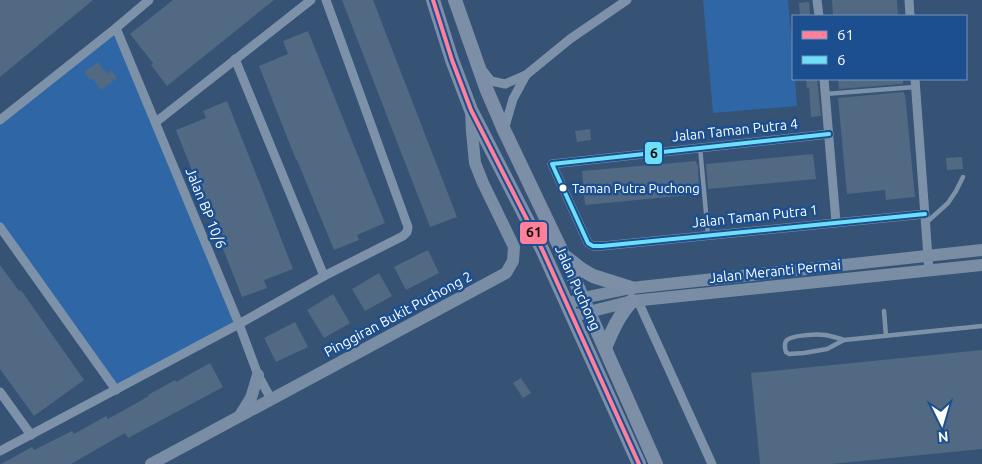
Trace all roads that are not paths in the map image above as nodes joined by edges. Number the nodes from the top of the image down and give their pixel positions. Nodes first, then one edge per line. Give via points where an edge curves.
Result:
1 (149, 0) edge
2 (310, 0) edge
3 (326, 0) edge
4 (433, 0) edge
5 (455, 0) edge
6 (627, 0) edge
7 (818, 0) edge
8 (909, 0) edge
9 (819, 15) edge
10 (910, 15) edge
11 (116, 28) junction
12 (235, 60) junction
13 (478, 66) junction
14 (526, 75) junction
15 (824, 80) edge
16 (915, 83) edge
17 (825, 94) junction
18 (471, 110) junction
19 (0, 120) edge
20 (156, 122) junction
21 (504, 130) junction
22 (829, 134) junction
23 (700, 148) junction
24 (963, 177) dead end
25 (925, 218) junction
26 (836, 222) junction
27 (0, 227) edge
28 (708, 235) junction
29 (588, 243) joint
30 (982, 250) edge
31 (564, 256) junction
32 (928, 256) junction
33 (982, 265) edge
34 (929, 270) junction
35 (324, 276) junction
36 (634, 297) junction
37 (583, 298) junction
38 (570, 310) junction
39 (589, 311) junction
40 (884, 311) dead end
41 (239, 324) junction
42 (982, 326) edge
43 (886, 336) junction
44 (844, 340) junction
45 (605, 348) junction
46 (258, 375) junction
47 (116, 390) junction
48 (0, 392) edge
49 (272, 399) junction
50 (240, 416) junction
51 (31, 435) junction
52 (0, 451) edge
53 (151, 464) edge
54 (638, 464) edge
55 (656, 464) edge
56 (712, 464) edge

1 - 11 street
2 - 12 street
3 - 35 street via 408,227 403,236
4 - 18 main road, Jalan Puchong
5 - 13 main road, Jalan Puchong
6 - 14 street via 570,39
7 - 9 street
8 - 10 street
11 - 19 street
11 - 20 street, Jalan BP 10/6
12 - 20 street
12 - 35 street
13 - 14 street via 492,81 505,84
13 - 21 main road, Jalan Puchong
14 - 21 street via 513,99
15 - 17 street
16 - 17 lane
16 - 25 street
17 - 22 street
18 - 38 main road, Jalan Puchong
18 - 49 street, Pinggiran Bukit Puchong 2 via 475,163 514,247 513,261 506,273
20 - 41 street, Jalan BP 10/6
21 - 31 main road, Jalan Puchong
22 - 23 street, Jalan Taman Putra 4
22 - 26 street
23 - 28 lane
23 - 29 street, Jalan Taman Putra 4 via 552,164
24 - 25 lane via 948,203
25 - 26 street, Jalan Taman Putra 1
25 - 32 street
26 - 28 street, Jalan Taman Putra 1
27 - 47 street
28 - 29 street, Jalan Taman Putra 1 via 602,246
30 - 32 street
31 - 36 main road via 581,269
31 - 37 main road, Jalan Puchong
32 - 34 street
32 - 36 street
33 - 34 street, Jalan Meranti Permai
34 - 36 street, Jalan Meranti Permai
35 - 41 street
36 - 37 street
36 - 39 street, Jalan Meranti Permai
36 - 45 main road via 613,328
36 - 56 street
37 - 38 street
37 - 39 main road, Jalan Puchong
38 - 39 street, Jalan Meranti Permai
38 - 54 main road, Jalan Puchong
39 - 45 main road, Jalan Puchong
40 - 43 lane
41 - 46 street, Jalan BP 10/6
41 - 47 street
42 - 43 lane
43 - 44 lane
44 - 44 lane via 815,334 790,338 784,349 789,354 815,352
45 - 55 main road, Jalan Puchong
46 - 49 street, Jalan BP 10/6
46 - 50 street via 251,398
47 - 51 street
48 - 51 street
49 - 50 street, Pinggiran Bukit Puchong 2
50 - 53 street, Pinggiran Bukit Puchong 2
51 - 52 street

